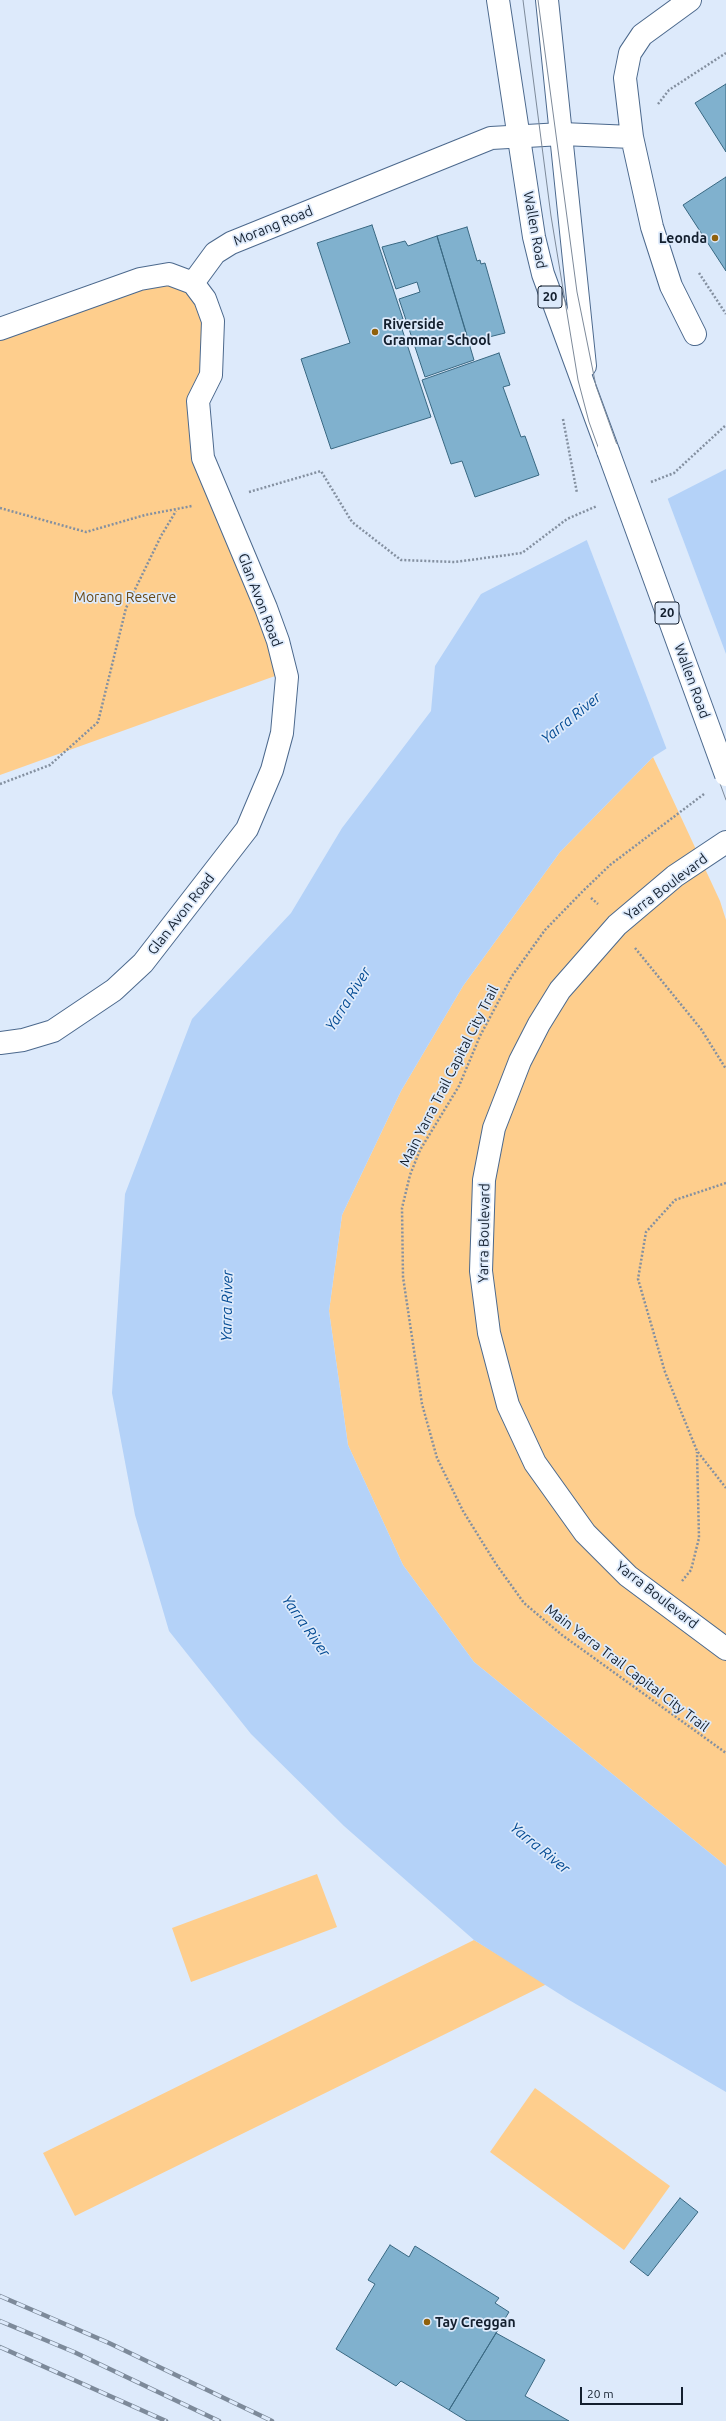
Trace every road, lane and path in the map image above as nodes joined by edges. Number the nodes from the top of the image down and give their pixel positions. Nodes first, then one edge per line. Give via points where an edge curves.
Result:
1 (498, 0) edge
2 (546, 0) edge
3 (690, 0) edge
4 (726, 53) edge
5 (657, 107) dead end
6 (562, 134) junction
7 (519, 136) junction
8 (632, 137) junction
9 (697, 270) dead end
10 (193, 283) junction
11 (726, 314) edge
12 (0, 329) edge
13 (695, 334) dead end
14 (726, 425) edge
15 (608, 450) junction
16 (645, 485) dead end
17 (219, 498) junction
18 (602, 504) dead end
19 (0, 508) edge
20 (726, 775) edge
21 (0, 784) edge
22 (708, 791) dead end
23 (726, 842) edge
24 (591, 898) dead end
25 (617, 925) junction
26 (0, 1043) edge
27 (726, 1069) edge
28 (726, 1183) edge
29 (697, 1452) junction
30 (726, 1488) edge
31 (665, 1604) junction
32 (726, 1648) edge
33 (726, 1753) edge

1 - 7 street, Wallen Road / 20
2 - 6 street, Wallen Road / 20
3 - 8 street via 642,35 630,53 625,78
4 - 5 path via 669,90
6 - 7 street, Morang Road
6 - 8 street, Morang Road
6 - 15 street, Wallen Road / 20 via 583,357
7 - 10 street, Morang Road via 491,138 231,243 215,253
7 - 15 street, Wallen Road / 20 via 534,237 543,274
8 - 13 street via 660,257
9 - 11 path
10 - 12 street via 169,274 140,279
10 - 17 street, Glan Avon Road via 205,299 213,321 211,375 198,401 203,458
14 - 16 path via 674,472
15 - 20 street, Wallen Road / 20, bridge
17 - 18 path via 321,471 352,522 401,560 448,561 522,553 567,519
17 - 26 street, Glan Avon Road via 266,608 287,677 282,733 261,800 247,829 143,963 114,990 53,1031 23,1040
19 - 21 path via 86,532 177,510 161,536 126,608 98,722 50,765
22 - 33 path, Main Yarra Trail Capital City Trail via 610,865 545,930 498,1000 459,1086 420,1150 410,1175 402,1208 403,1277 422,1404 436,1458 462,1512 496,1564 524,1603 562,1635
23 - 25 street, Yarra Boulevard via 670,881
24 - 25 path
25 - 27 path via 701,1029
25 - 31 street, Yarra Boulevard via 560,990 520,1061 494,1128 484,1180 481,1271 488,1333 508,1405 535,1463 586,1533 628,1576
28 - 29 path via 675,1200 646,1232 638,1279 665,1372
29 - 30 path
29 - 31 path via 699,1538 691,1570
31 - 32 street, Yarra Boulevard

